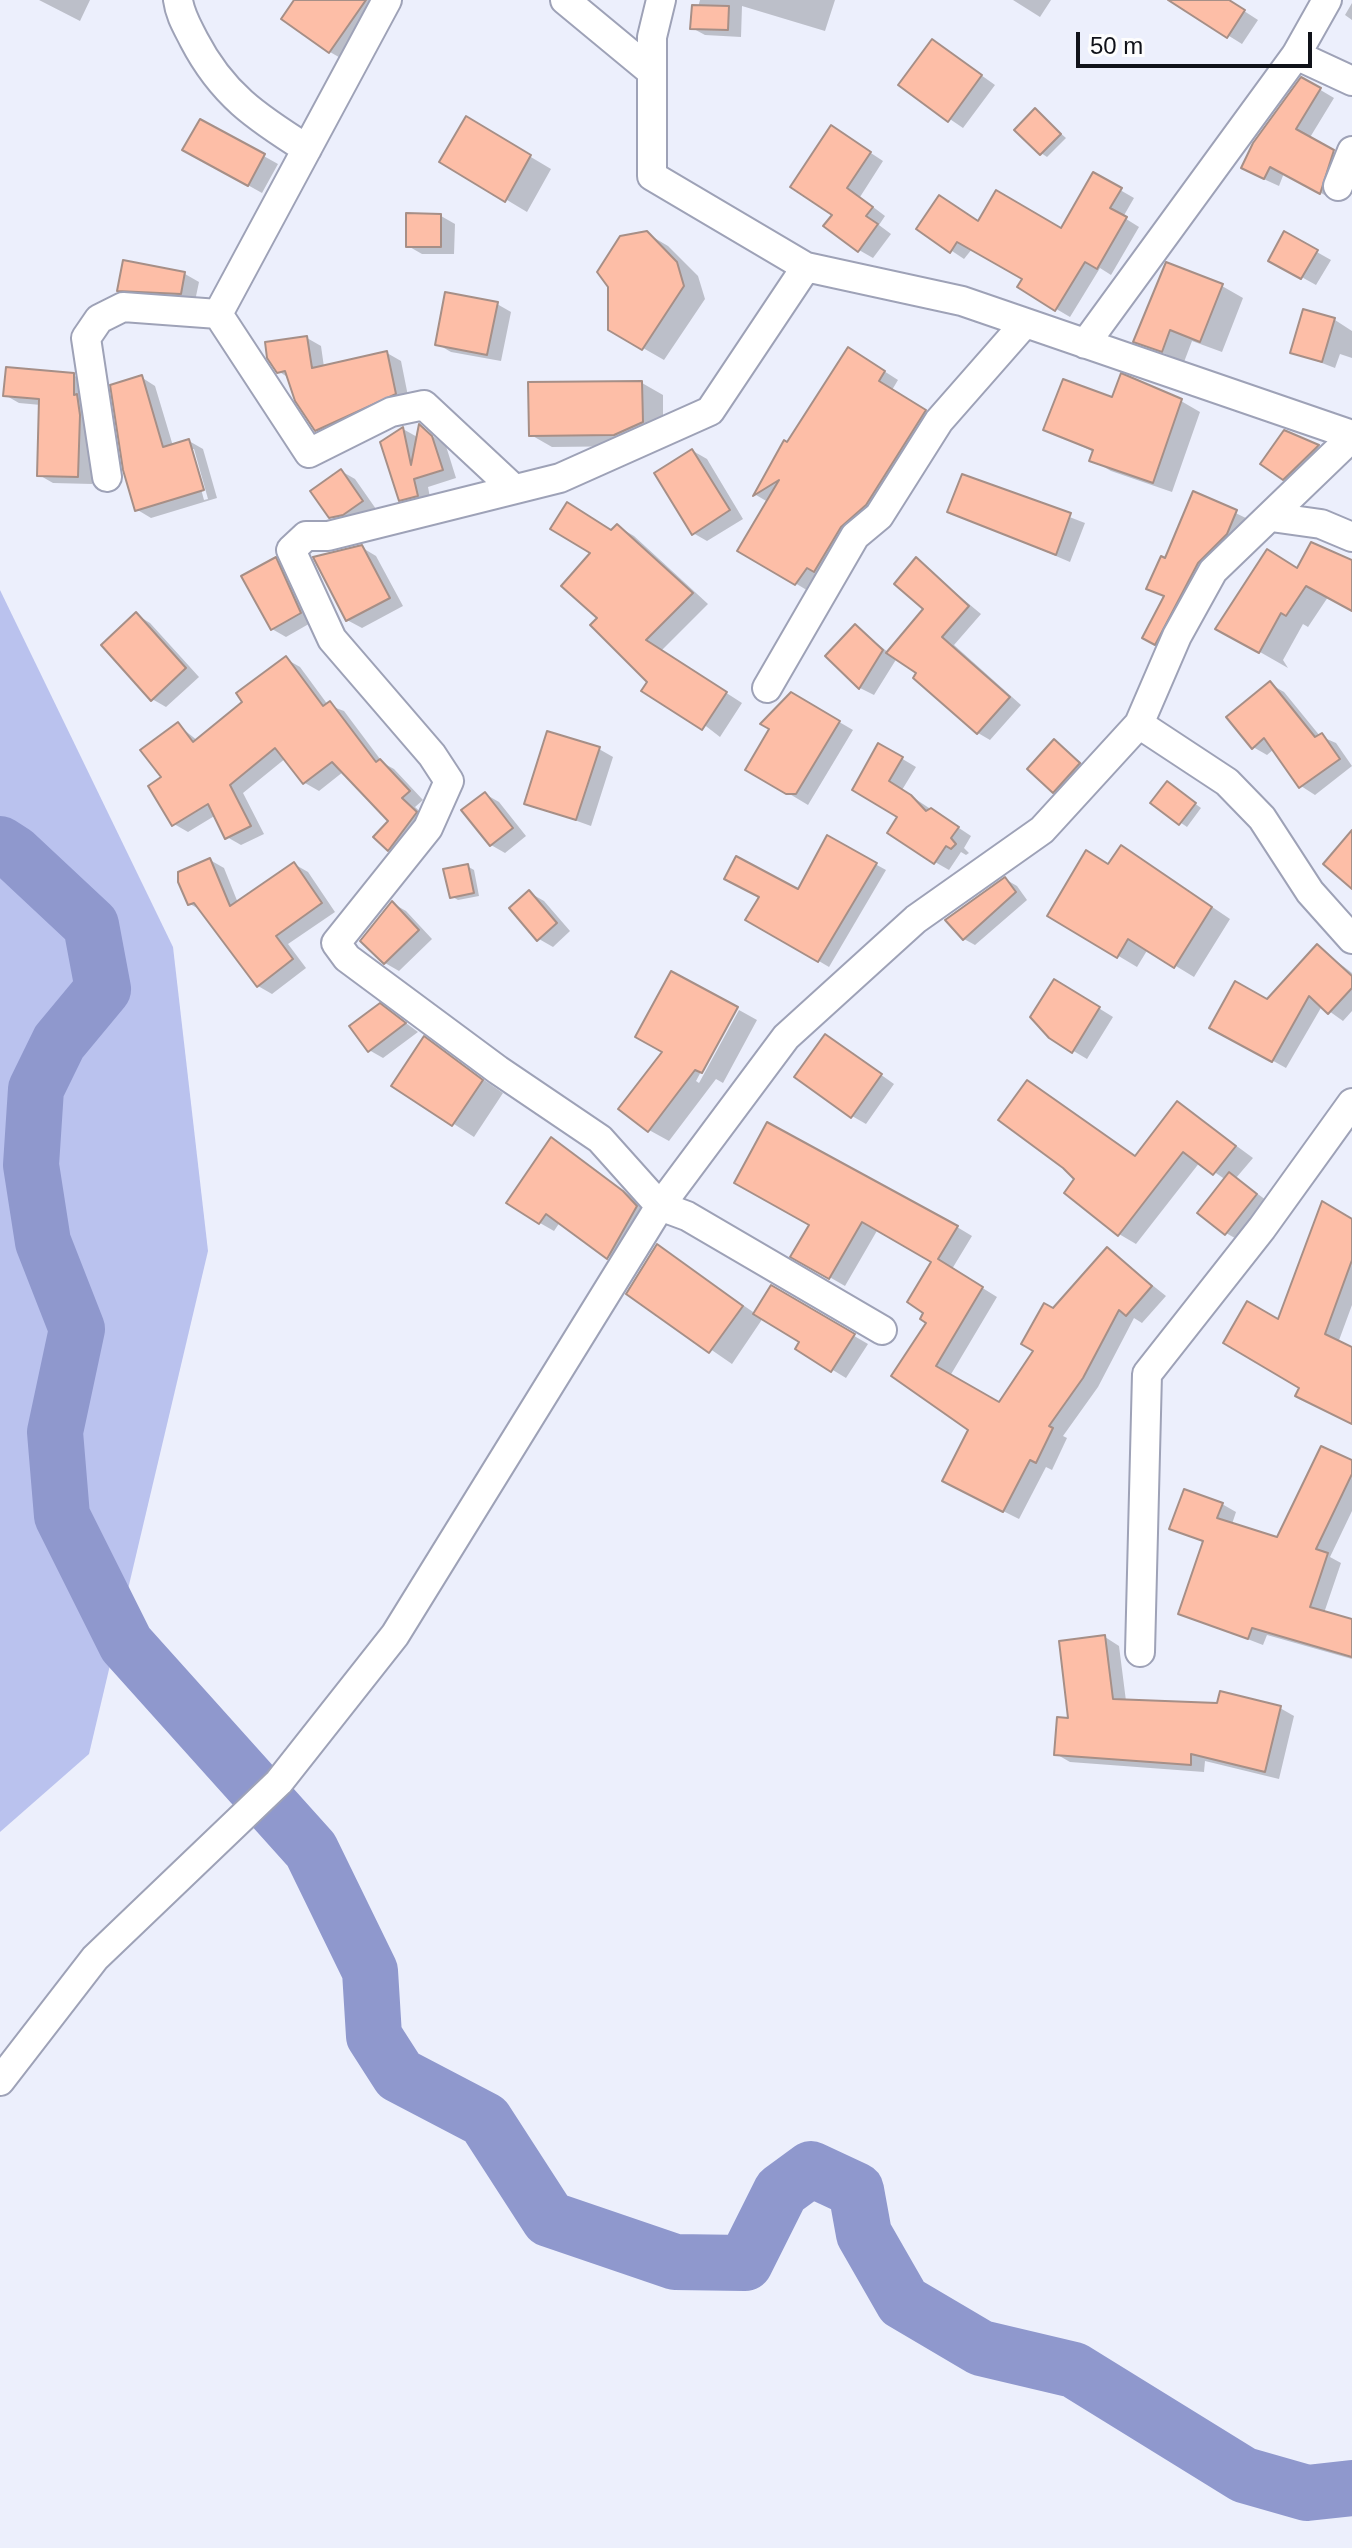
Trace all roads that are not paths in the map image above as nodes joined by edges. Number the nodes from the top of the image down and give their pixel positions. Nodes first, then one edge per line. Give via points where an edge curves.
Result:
1 (178, 0) edge
2 (387, 0) edge
3 (565, 0) edge
4 (661, 0) edge
5 (1327, 0) edge
6 (1296, 55) junction
7 (652, 72) junction
8 (1352, 81) edge
9 (307, 149) junction
10 (1352, 151) edge
11 (1338, 186) dead end
12 (806, 267) junction
13 (218, 314) junction
14 (1025, 323) junction
15 (1085, 344) junction
16 (1352, 436) edge
17 (107, 477) dead end
18 (514, 489) junction
19 (1271, 517) junction
20 (1352, 537) edge
21 (767, 688) dead end
22 (1139, 724) junction
23 (1352, 939) edge
24 (1352, 1103) edge
25 (660, 1206) junction
26 (882, 1330) dead end
27 (1140, 1652) dead end
28 (0, 2081) edge

1 - 9 street via 211,74 257,117
2 - 9 street
3 - 7 street
4 - 7 street via 652,37
5 - 6 street
6 - 8 street
6 - 15 street
7 - 12 street via 652,176
9 - 13 street
10 - 11 street
12 - 14 street via 962,301
12 - 18 street via 710,411 560,478
13 - 17 street via 123,307 99,319 86,338
13 - 18 street via 309,453 391,412 424,405
14 - 15 street
14 - 21 street via 939,421 879,516 855,536
15 - 16 street
16 - 19 street
18 - 25 street via 328,536 306,536 291,550 332,639 449,781 428,828 336,943 347,958 600,1139
19 - 20 street via 1321,524
19 - 22 street via 1213,571 1177,636
22 - 23 street via 1227,782 1262,818 1310,892
22 - 25 street via 1042,830 916,919 786,1037
24 - 27 street via 1147,1374
25 - 26 street via 687,1216
25 - 28 street via 395,1635 279,1782 95,1958

